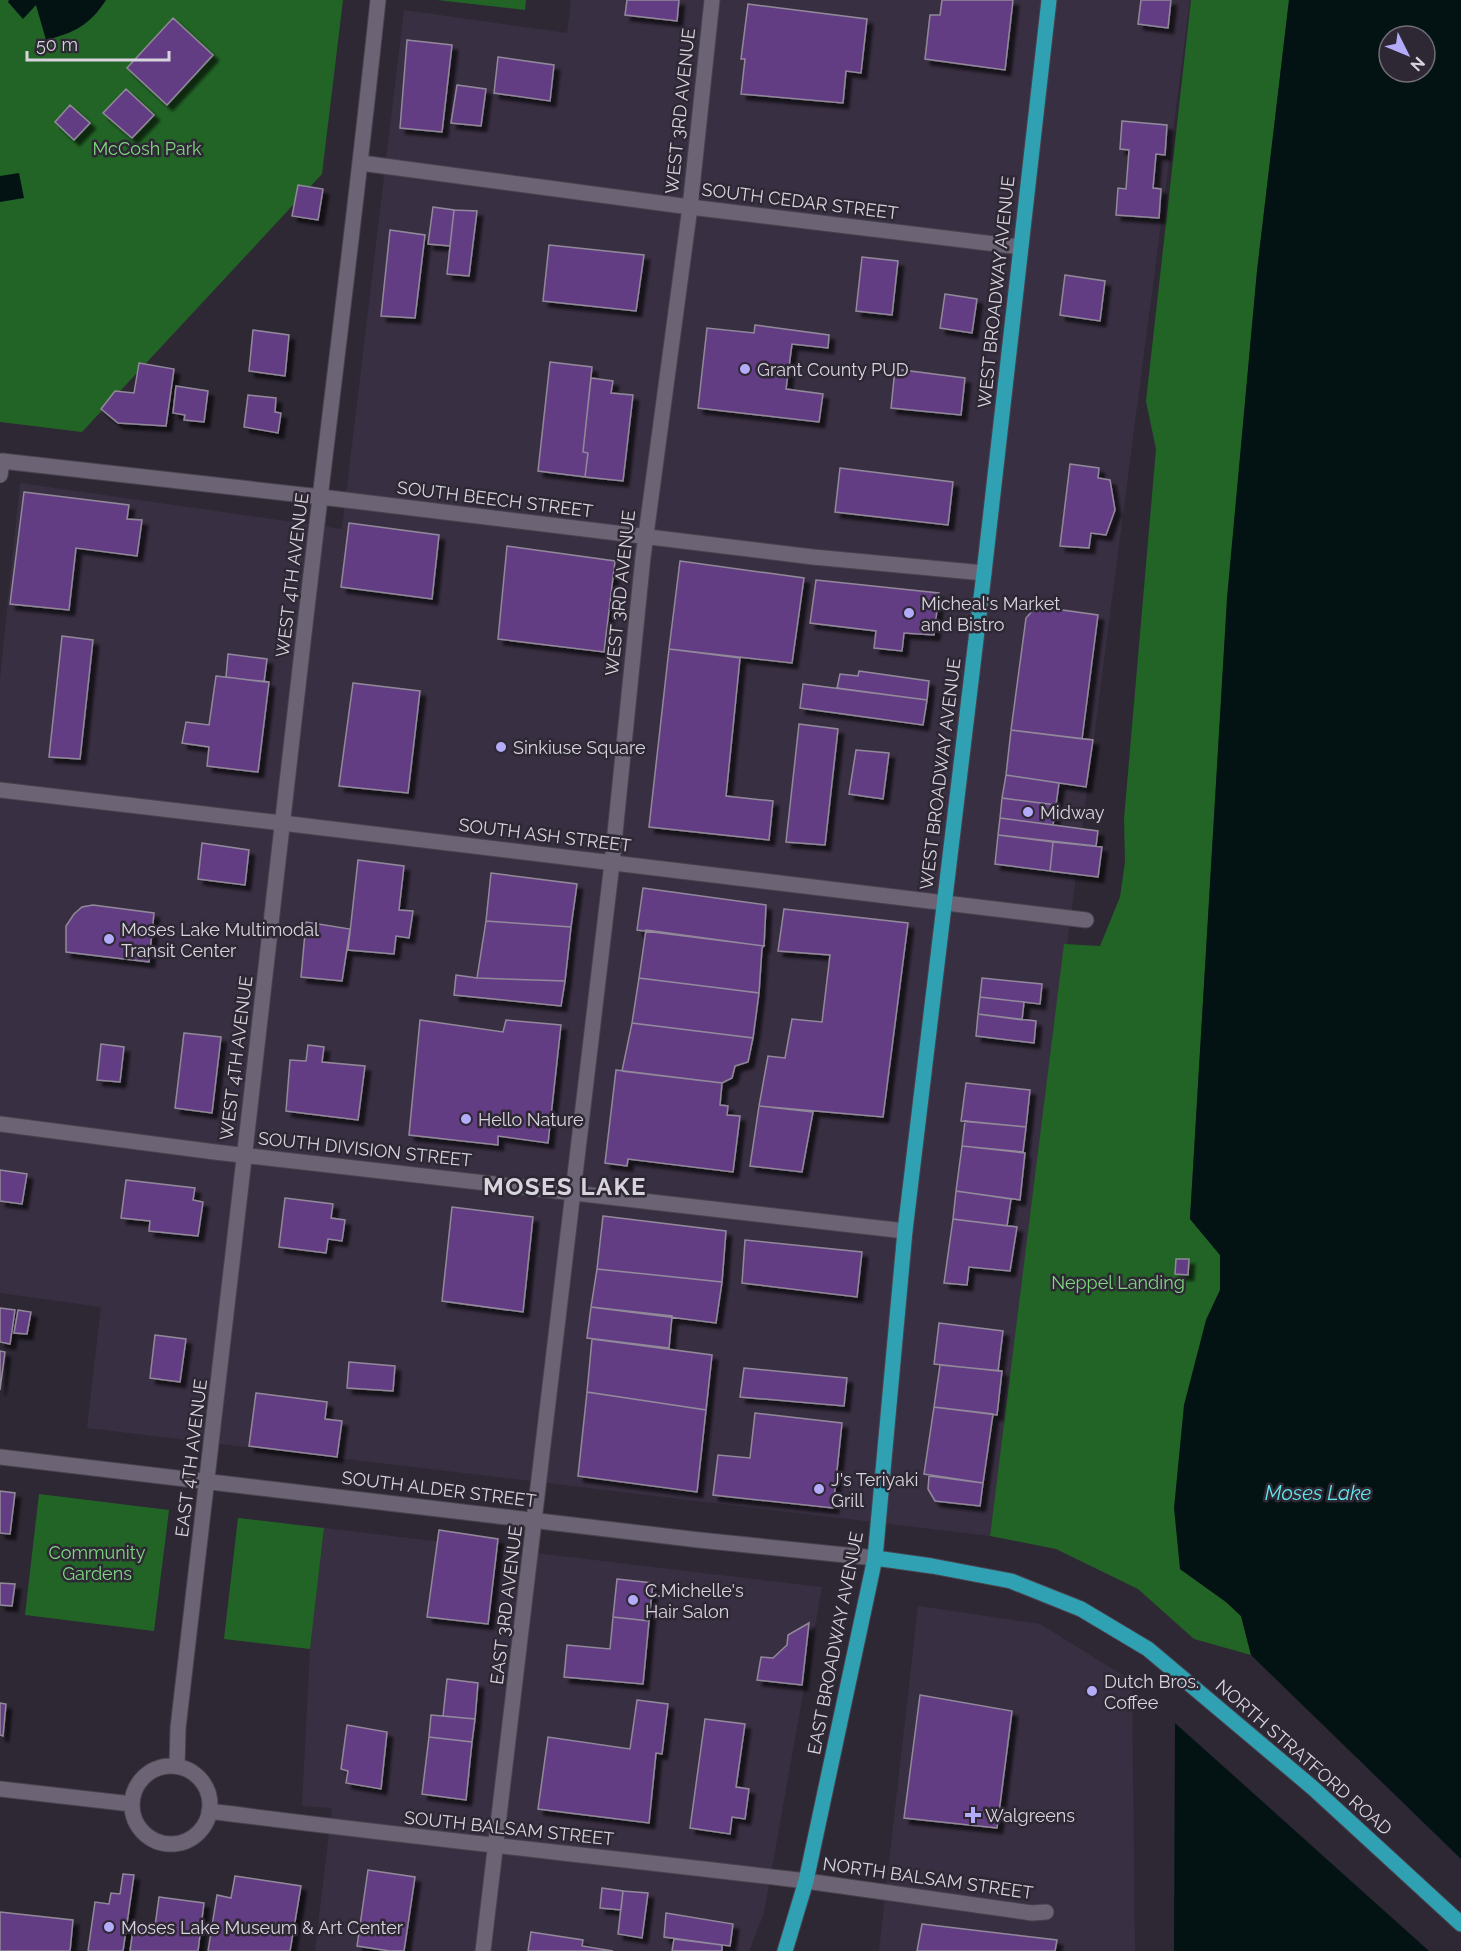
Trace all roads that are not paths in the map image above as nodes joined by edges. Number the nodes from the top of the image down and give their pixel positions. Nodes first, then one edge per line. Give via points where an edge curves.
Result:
1 (378, 0) edge
2 (712, 0) edge
3 (1049, 0) edge
4 (361, 163) junction
5 (690, 207) junction
6 (1020, 247) junction
7 (1, 468) edge
8 (321, 497) junction
9 (646, 537) junction
10 (984, 573) junction
11 (0, 790) edge
12 (282, 822) junction
13 (612, 863) junction
14 (945, 904) junction
15 (1086, 921) dead end
16 (0, 1124) edge
17 (244, 1155) junction
18 (574, 1192) junction
19 (906, 1231) junction
20 (0, 1458) edge
21 (208, 1482) junction
22 (535, 1520) junction
23 (875, 1558) junction
24 (177, 1766) junction
25 (0, 1789) edge
26 (132, 1804) junction
27 (209, 1811) junction
28 (496, 1847) junction
29 (806, 1881) junction
30 (1046, 1912) dead end
31 (1461, 1924) edge
32 (483, 1951) edge
33 (785, 1951) edge

1 - 4 street, WEST 4TH AVENUE
2 - 5 street, WEST 3RD AVENUE
3 - 6 main road, WEST BROADWAY AVENUE
4 - 5 street, SOUTH CEDAR STREET
4 - 8 street, WEST 4TH AVENUE
5 - 6 street, SOUTH CEDAR STREET
5 - 9 street, WEST 3RD AVENUE
6 - 10 main road, WEST BROADWAY AVENUE
7 - 8 street, SOUTH BEECH STREET
8 - 9 street, SOUTH BEECH STREET
8 - 12 street, WEST 4TH AVENUE
9 - 10 street, SOUTH BEECH STREET
9 - 13 street, WEST 3RD AVENUE
10 - 14 main road, WEST BROADWAY AVENUE
11 - 12 street, SOUTH ASH STREET
12 - 13 street, SOUTH ASH STREET
12 - 17 street, WEST 4TH AVENUE
13 - 14 street, SOUTH ASH STREET
13 - 18 street, WEST 3RD AVENUE
14 - 15 street, SOUTH ASH STREET
14 - 19 main road, WEST BROADWAY AVENUE
16 - 17 street, SOUTH DIVISION STREET
17 - 18 street, SOUTH DIVISION STREET
17 - 21 street, EAST 4TH AVENUE
18 - 19 street, SOUTH DIVISION STREET
18 - 22 street, EAST 3RD AVENUE
19 - 23 main road, EAST BROADWAY AVENUE
20 - 21 street, SOUTH ALDER STREET
21 - 22 street, SOUTH ALDER STREET
21 - 24 street, EAST 4TH AVENUE via 178,1728
22 - 23 street, SOUTH ALDER STREET
22 - 28 street, EAST 3RD AVENUE
23 - 29 main road, EAST BROADWAY AVENUE
23 - 31 main road, NORTH STRATFORD ROAD via 1011,1581 1081,1609 1148,1649 1313,1788
24 - 26 street via 155,1769 146,1775 138,1783
24 - 27 street via 198,1777 207,1793
25 - 26 street
26 - 27 street via 138,1826 155,1841 166,1844 178,1843 199,1832
27 - 28 street, SOUTH BALSAM STREET
28 - 29 street, SOUTH BALSAM STREET
28 - 32 street, EAST 3RD AVENUE
29 - 30 street, NORTH BALSAM STREET
29 - 33 main road, EAST BROADWAY AVENUE

